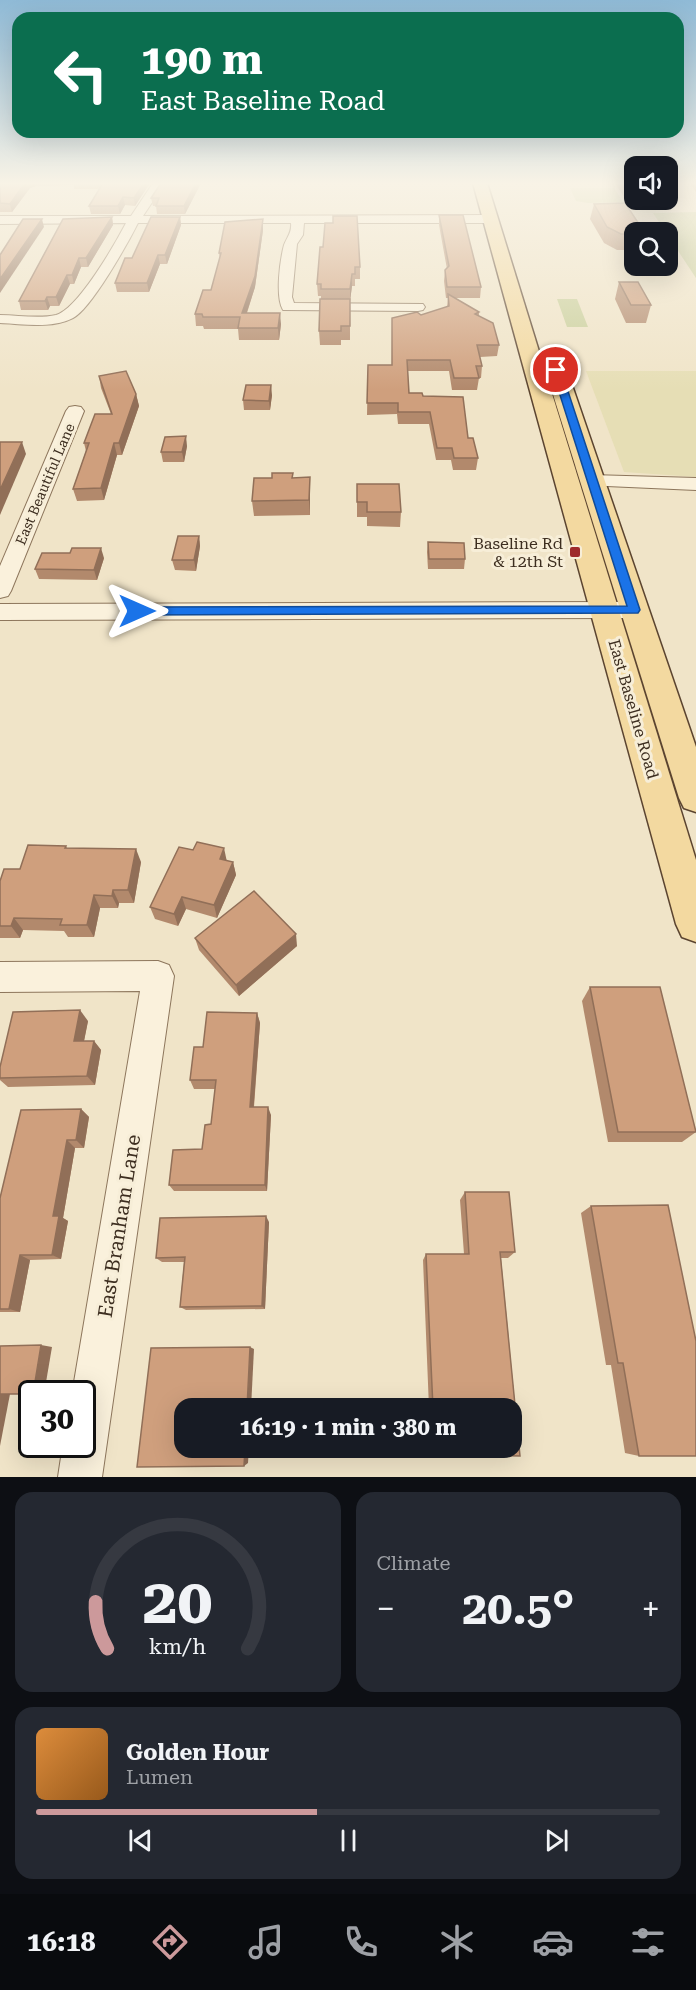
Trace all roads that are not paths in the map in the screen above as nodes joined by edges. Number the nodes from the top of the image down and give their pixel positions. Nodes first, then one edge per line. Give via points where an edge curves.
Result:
1 (117, 252) edge
2 (290, 252) edge
3 (509, 252) edge
4 (518, 252) edge
5 (418, 308) dead end
6 (0, 319) edge
7 (534, 332) junction
8 (75, 411) dead end
9 (579, 481) junction
10 (696, 484) edge
11 (0, 591) edge
12 (619, 610) junction
13 (0, 612) edge
14 (696, 798) edge
15 (693, 904) edge
16 (0, 977) edge
17 (80, 1477) edge

1 - 6 street via 70,316
2 - 5 street via 285,297 288,307
3 - 7 main road, East Baseline Road
4 - 7 main road, East Baseline Road
7 - 9 main road, East Baseline Road
8 - 11 street, East Beautiful Lane
9 - 10 street
9 - 12 main road, East Baseline Road
12 - 13 street
12 - 14 main road, East Baseline Road
12 - 15 main road, East Baseline Road
16 - 17 street, East Branham Lane via 158,976

